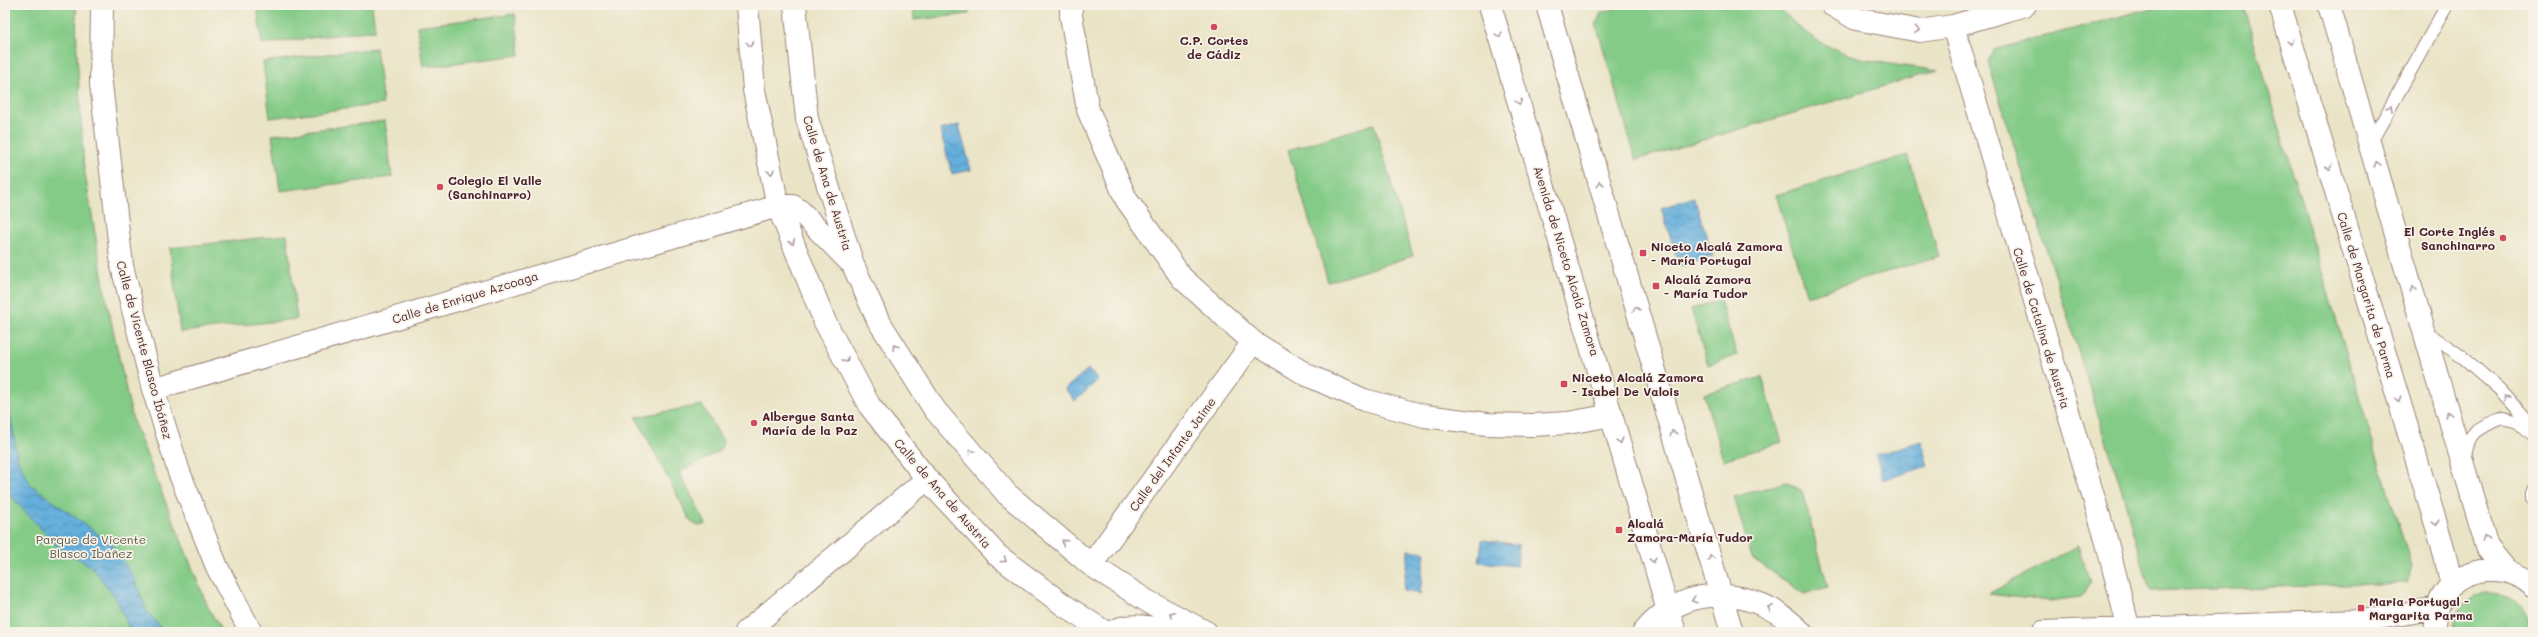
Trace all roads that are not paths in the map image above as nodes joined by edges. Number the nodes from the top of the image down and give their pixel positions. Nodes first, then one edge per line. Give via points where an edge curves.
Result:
1 (102, 5) edge
2 (747, 5) edge
3 (795, 5) edge
4 (1071, 5) edge
5 (1490, 5) edge
6 (1832, 5) edge
7 (2025, 5) edge
8 (2280, 5) edge
9 (2329, 5) edge
10 (2447, 5) edge
11 (1553, 10) edge
12 (1952, 26) junction
13 (2371, 142) junction
14 (778, 206) junction
15 (853, 265) junction
16 (2426, 332) junction
17 (1253, 342) junction
18 (153, 388) junction
19 (1612, 415) junction
20 (2533, 426) edge
21 (2533, 436) edge
22 (2463, 467) junction
23 (927, 479) junction
24 (2533, 490) edge
25 (2533, 498) edge
26 (1091, 565) junction
27 (2525, 579) edge
28 (2452, 585) junction
29 (1723, 595) junction
30 (2437, 608) junction
31 (1668, 611) junction
32 (2129, 630) junction
33 (251, 632) edge
34 (746, 632) edge
35 (1105, 632) edge
36 (1113, 632) edge
37 (1182, 632) edge
38 (1206, 632) edge
39 (1644, 632) edge
40 (1675, 632) edge
41 (1732, 632) edge
42 (1801, 632) edge
43 (2043, 632) edge
44 (2434, 632) edge

1 - 18 street, Calle de Vicente Blasco Ibáñez via 101,84 122,266
2 -> 14 street, Calle de Ana de Austria via 754,90
3 - 15 street, Calle de Ana de Austria via 807,119
4 - 17 street via 1088,110 1126,199 1182,278
5 -> 19 street, Avenida de Niceto Alcalá Zamora
6 -> 12 street via 1856,19 1920,31
7 - 12 street
8 -> 28 street, Calle de Margarita de Parma via 2442,544
9 - 13 street
13 -> 10 lane
29 -> 11 street
12 - 32 street, Calle de Catalina de Austria via 2106,539
16 -> 13 street
14 - 15 street, Calle de Ana de Austria via 793,206 800,211
14 - 18 street, Calle de Enrique Azcoaga
14 -> 23 street, Calle de Ana de Austria via 825,322 869,405
26 -> 15 street, Calle de Ana de Austria via 1007,494 935,410 878,320
20 -> 16 lane via 2499,389 2465,359
22 -> 16 street
17 - 19 street via 1307,375 1364,400 1425,416 1487,424 1532,425 1568,423
17 - 26 street, Calle del Infante Jaime
18 - 33 street, Calle de Vicente Blasco Ibáñez via 179,472 217,567
19 -> 31 street, Avenida de Niceto Alcalá Zamora
21 - 22 lane via 2518,422 2503,418 2479,428 2468,440
27 -> 22 street via 2487,548
23 - 34 street
23 -> 35 street, Calle de Ana de Austria via 997,555 1065,606
24 - 25 lane
38 -> 26 street, Calle de Ana de Austria via 1147,601
27 - 28 street via 2488,569 2470,573
28 - 30 street
29 -> 31 street via 1694,599
29 - 41 street
42 -> 29 street via 1774,609 1748,598
30 - 32 street via 2361,621
30 - 44 street
31 - 39 street
31 - 40 street, Avenida de Niceto Alcalá Zamora
32 - 43 street
36 - 37 street via 1118,627 1130,626

